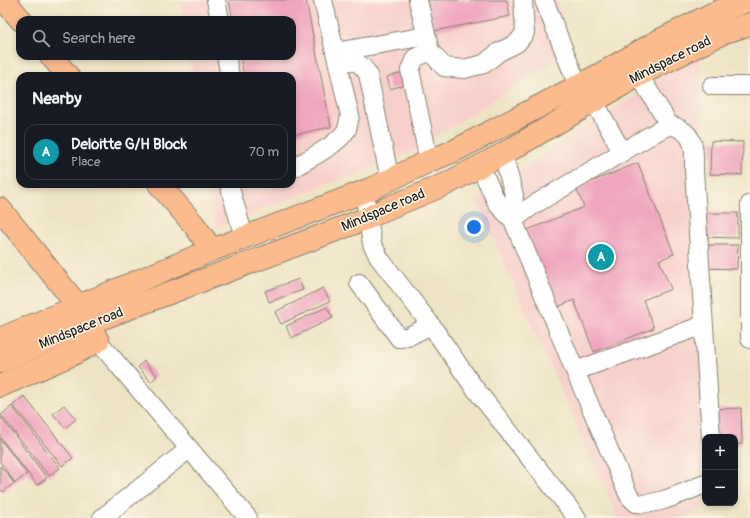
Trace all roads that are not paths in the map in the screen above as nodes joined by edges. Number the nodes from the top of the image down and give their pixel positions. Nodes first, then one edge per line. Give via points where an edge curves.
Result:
1 (4, 0) edge
2 (216, 0) edge
3 (323, 0) edge
4 (418, 0) edge
5 (523, 0) edge
6 (544, 0) edge
7 (750, 0) edge
8 (18, 16) edge
9 (219, 16) edge
10 (750, 24) edge
11 (428, 43) junction
12 (336, 56) junction
13 (54, 60) edge
14 (227, 60) edge
15 (65, 72) edge
16 (229, 72) edge
17 (639, 75) junction
18 (578, 86) junction
19 (712, 86) dead end
20 (750, 86) edge
21 (594, 101) junction
22 (670, 126) junction
23 (622, 152) junction
24 (503, 154) junction
25 (429, 161) junction
26 (296, 165) edge
27 (480, 166) junction
28 (390, 180) junction
29 (162, 188) edge
30 (230, 188) edge
31 (364, 191) junction
32 (750, 204) edge
33 (0, 209) edge
34 (368, 218) junction
35 (513, 220) junction
36 (244, 237) junction
37 (212, 250) junction
38 (359, 283) dead end
39 (88, 324) junction
40 (704, 324) junction
41 (432, 325) junction
42 (0, 339) edge
43 (750, 339) edge
44 (0, 362) edge
45 (575, 371) junction
46 (0, 386) edge
47 (711, 434) edge
48 (189, 449) junction
49 (702, 485) edge
50 (102, 518) edge
51 (248, 518) edge
52 (578, 518) edge

1 - 8 main road
2 - 9 street
3 - 12 street
4 - 11 street
5 - 11 street via 525,33 517,43 499,52 484,64 464,69 444,67
6 - 18 street
7 - 18 main road, Mindspace road via 714,13 660,40
10 - 17 main road, Mindspace road via 726,32
11 - 12 street
11 - 25 street via 415,58 410,70
12 - 26 street via 350,116 347,128 340,138 328,147
12 - 28 street via 355,61 368,74
13 - 15 main road
14 - 16 street
17 - 21 main road, Mindspace road
17 - 22 street
18 - 25 main road, Mindspace road via 454,151
19 - 20 street
21 - 23 street
21 - 24 main road, Mindspace road
22 - 23 street
22 - 40 street via 686,132 694,147
23 - 35 street
24 - 27 main road, Mindspace road
24 - 35 street via 514,195
25 - 28 main road, Mindspace road
27 - 34 main road, Mindspace road via 446,184
27 - 35 street via 498,205
28 - 31 main road, Mindspace road
29 - 37 main road
30 - 36 street
31 - 34 street
31 - 36 main road, Mindspace road
32 - 43 street
33 - 39 main road
34 - 39 main road, Mindspace road
34 - 41 street via 372,244 376,251
35 - 45 street
36 - 37 main road, Mindspace road
37 - 39 main road, Mindspace road
38 - 41 street via 399,338 407,338
39 - 42 main road, Mindspace road
39 - 44 main road, Mindspace road
39 - 46 main road via 71,355
39 - 48 street
40 - 45 street
40 - 47 street
41 - 52 street via 473,386
45 - 49 street via 629,496 636,503 642,505 661,501
48 - 50 street
48 - 51 street

